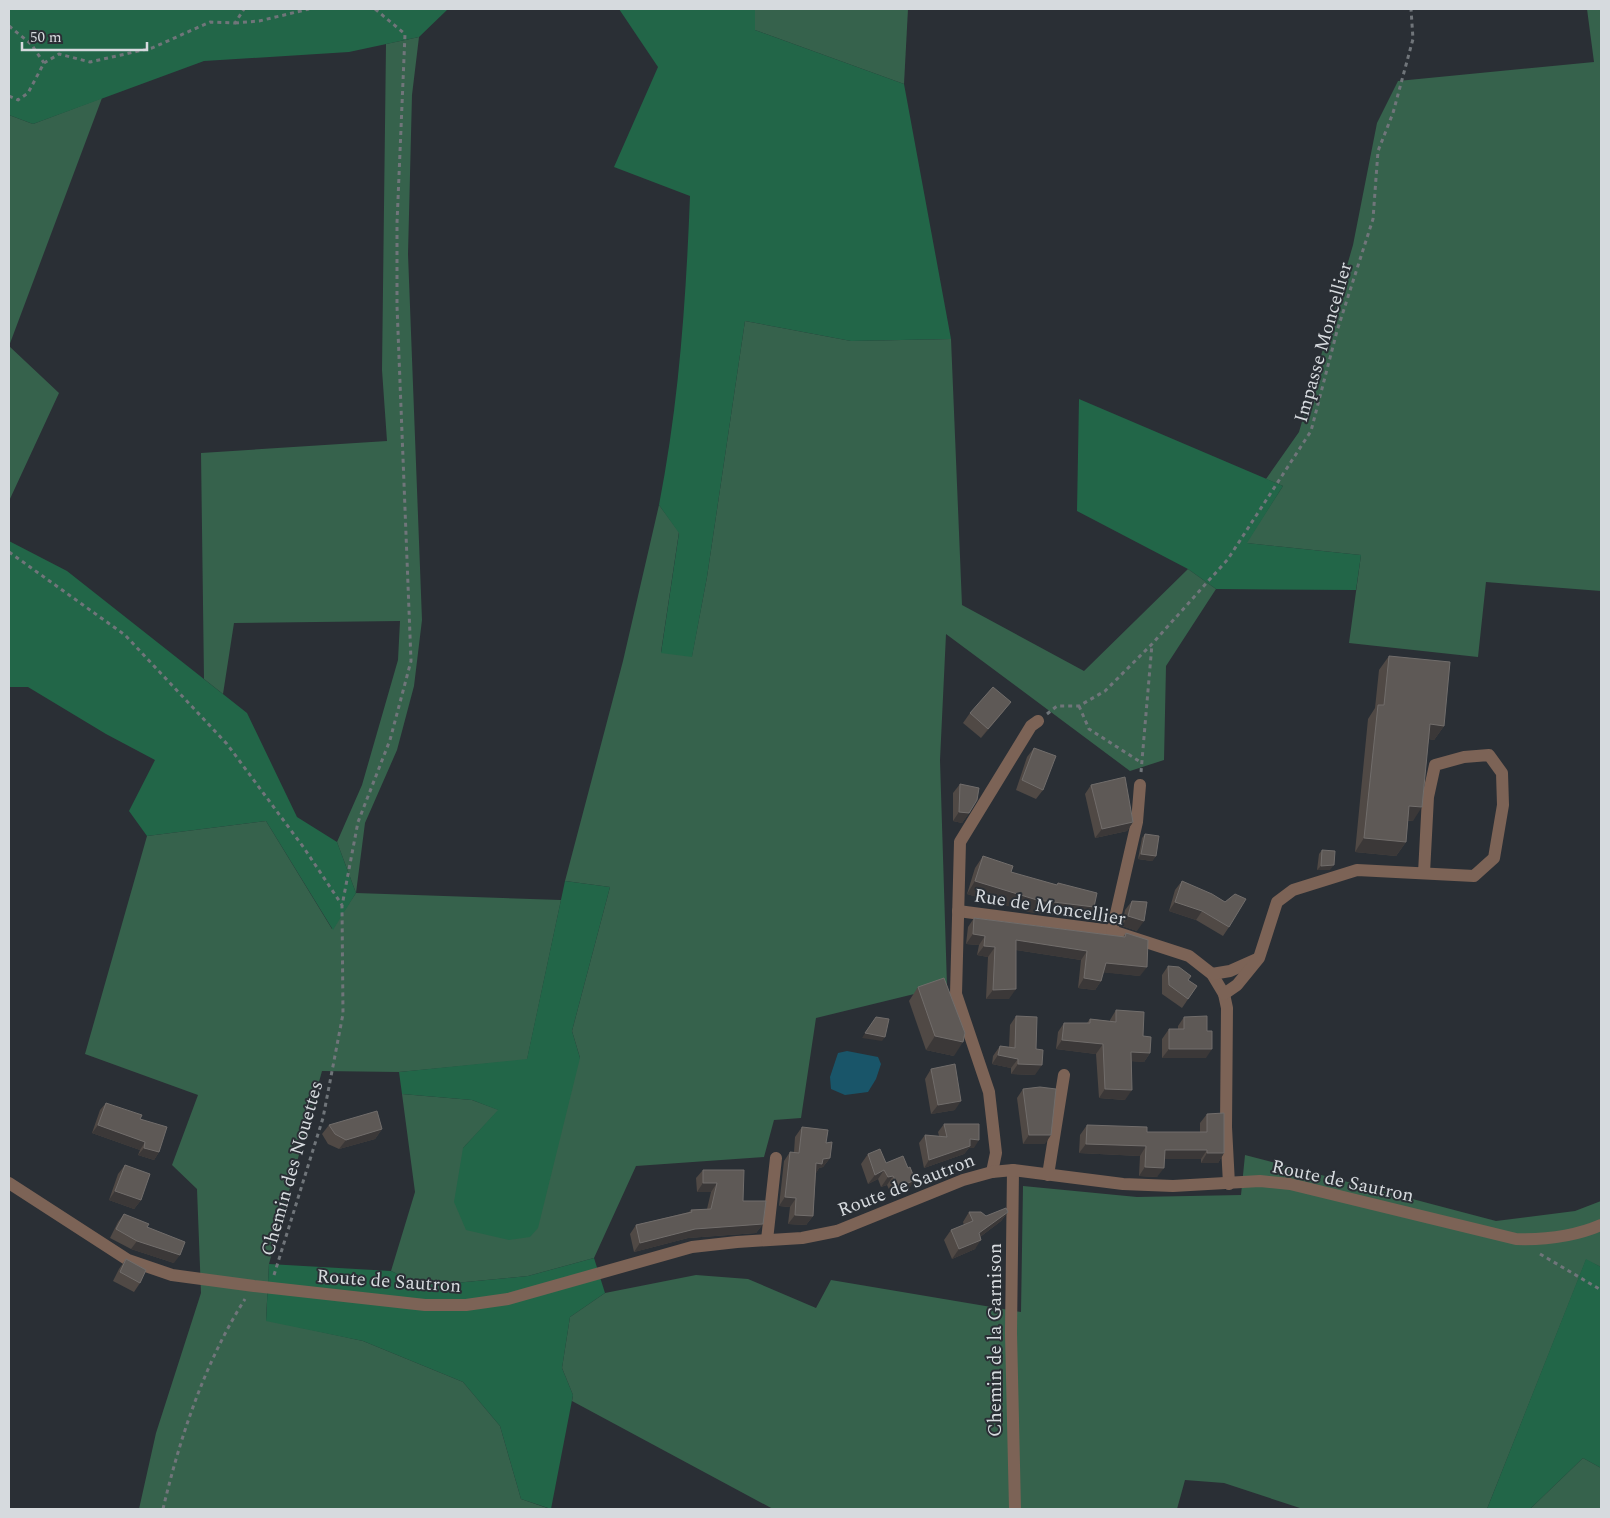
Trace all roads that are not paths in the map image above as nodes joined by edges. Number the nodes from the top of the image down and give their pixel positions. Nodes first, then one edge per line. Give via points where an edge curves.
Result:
1 (1038, 721) road end
2 (1140, 786) road end
3 (1424, 873) junction
4 (958, 911) junction
5 (1112, 931) junction
6 (1259, 958) junction
7 (1212, 974) junction
8 (1224, 994) junction
9 (1064, 1075) dead end
10 (776, 1158) dead end
11 (1014, 1170) junction
12 (992, 1172) junction
13 (1048, 1174) junction
14 (9, 1183) edge
15 (1229, 1184) junction
16 (1601, 1225) edge
17 (767, 1240) junction
18 (1015, 1509) edge

1 - 4 street via 1031,726 960,842
2 - 5 street via 1137,822
3 - 3 street via 1474,876 1494,858 1503,805 1502,773 1489,755 1464,757 1435,765 1428,797
3 - 6 street via 1357,870 1293,890 1277,902
4 - 5 street, Rue de Moncellier
4 - 12 street, Rue de Moncellier via 956,994 989,1092 996,1153
5 - 7 street, Rue de Moncellier via 1189,956
6 - 7 street
6 - 8 street via 1238,985
7 - 8 street, Rue de Moncellier
8 - 15 street, Rue de Moncellier via 1227,1008
9 - 13 street
10 - 17 street
11 - 12 street, Route de Sautron
11 - 13 street, Route de Sautron
11 - 18 street, Chemin de la Garnison via 1011,1334
12 - 17 street, Route de Sautron via 837,1231
13 - 15 street, Route de Sautron via 1124,1184
14 - 17 street, Route de Sautron via 128,1260 172,1275 382,1302 466,1305 508,1299 692,1247
15 - 16 street, Route de Sautron via 1260,1181 1290,1184 1516,1238 1544,1240 1584,1233

